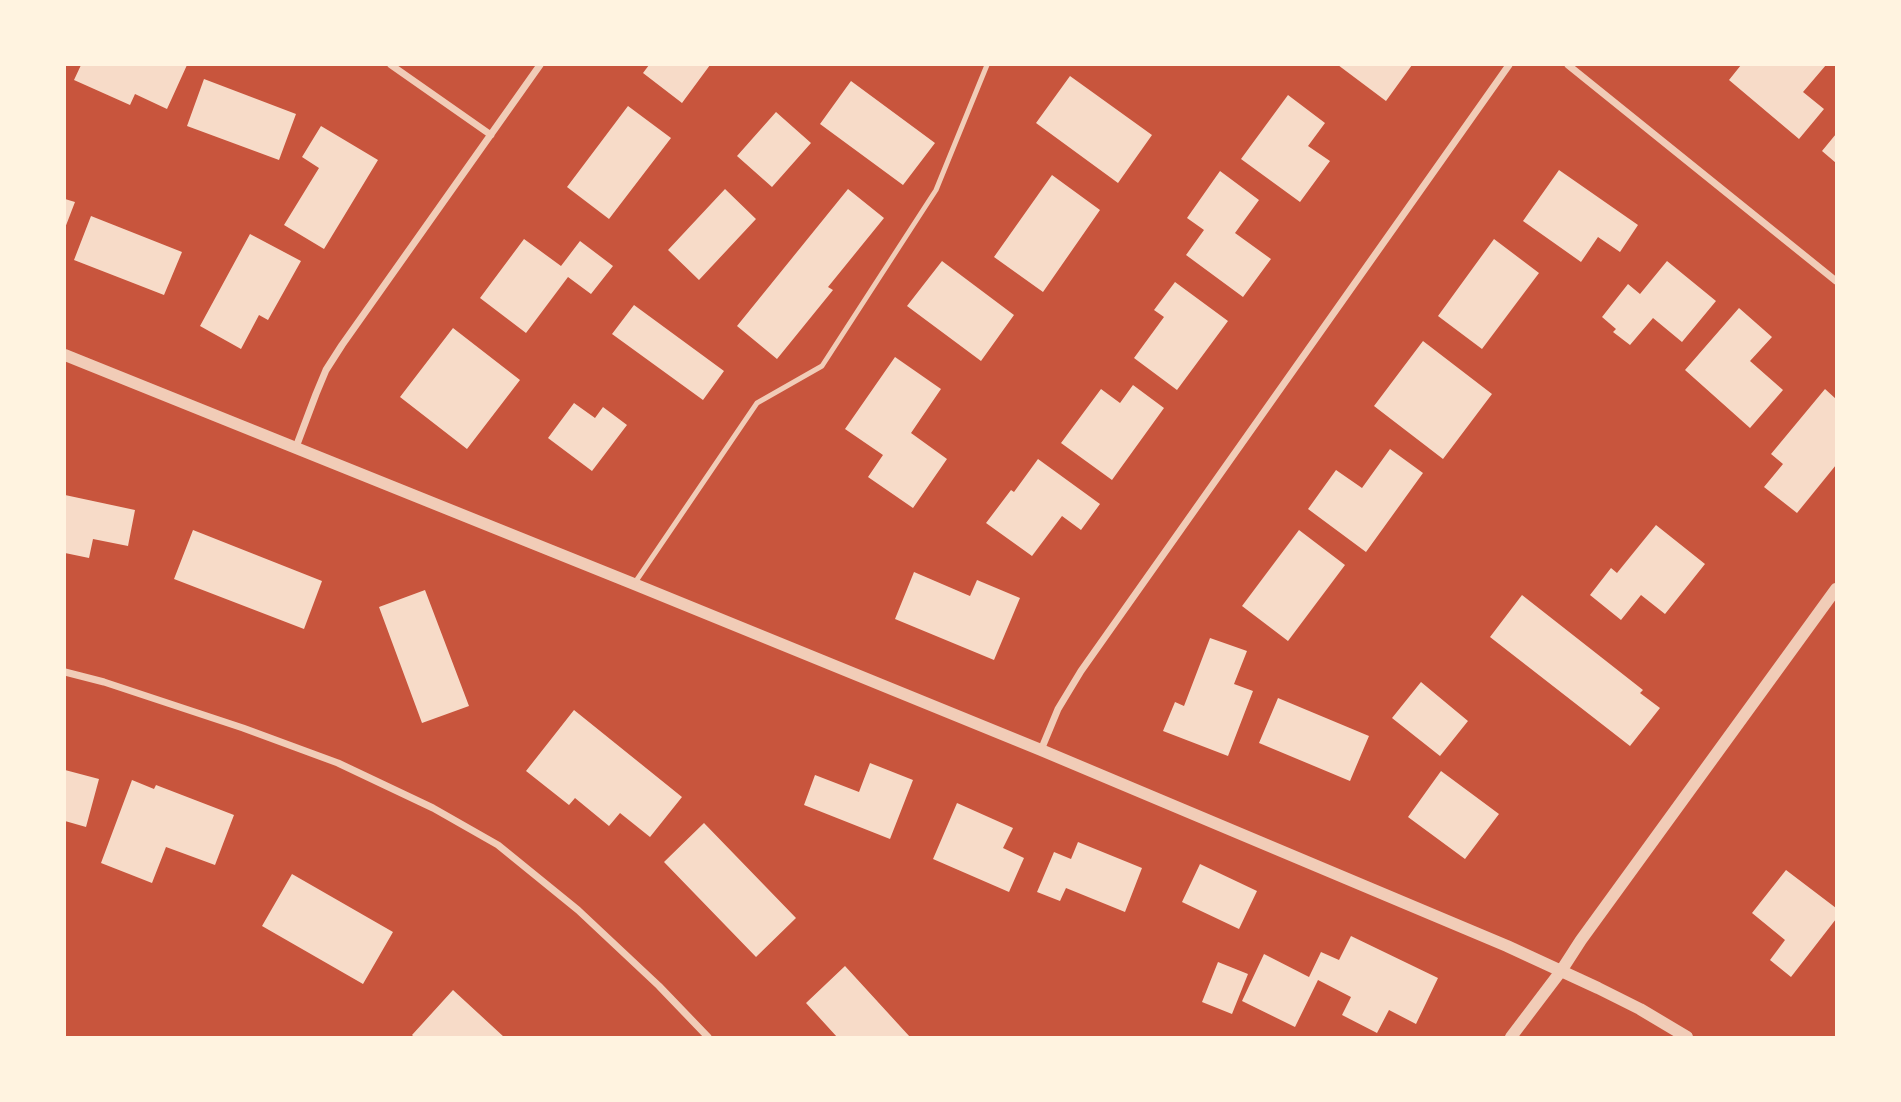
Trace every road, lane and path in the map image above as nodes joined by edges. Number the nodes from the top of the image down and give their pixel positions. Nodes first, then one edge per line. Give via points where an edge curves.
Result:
1 (391, 65) edge
2 (540, 65) edge
3 (987, 65) edge
4 (1509, 65) edge
5 (1568, 65) edge
6 (491, 135) junction
7 (1836, 281) edge
8 (65, 355) edge
9 (296, 447) junction
10 (634, 584) junction
11 (1836, 589) edge
12 (65, 672) edge
13 (1041, 750) junction
14 (1561, 971) junction
15 (708, 1037) edge
16 (1511, 1037) edge
17 (1687, 1037) edge

1 - 6 street
2 - 6 street
3 - 10 lane via 936,190 822,366 757,403
4 - 13 street via 1081,671
5 - 7 street
6 - 9 street via 326,370
8 - 9 street
9 - 10 street
10 - 13 street
11 - 14 street
12 - 15 street via 338,763 433,808 498,845 578,910
13 - 14 street
14 - 16 street
14 - 17 street

